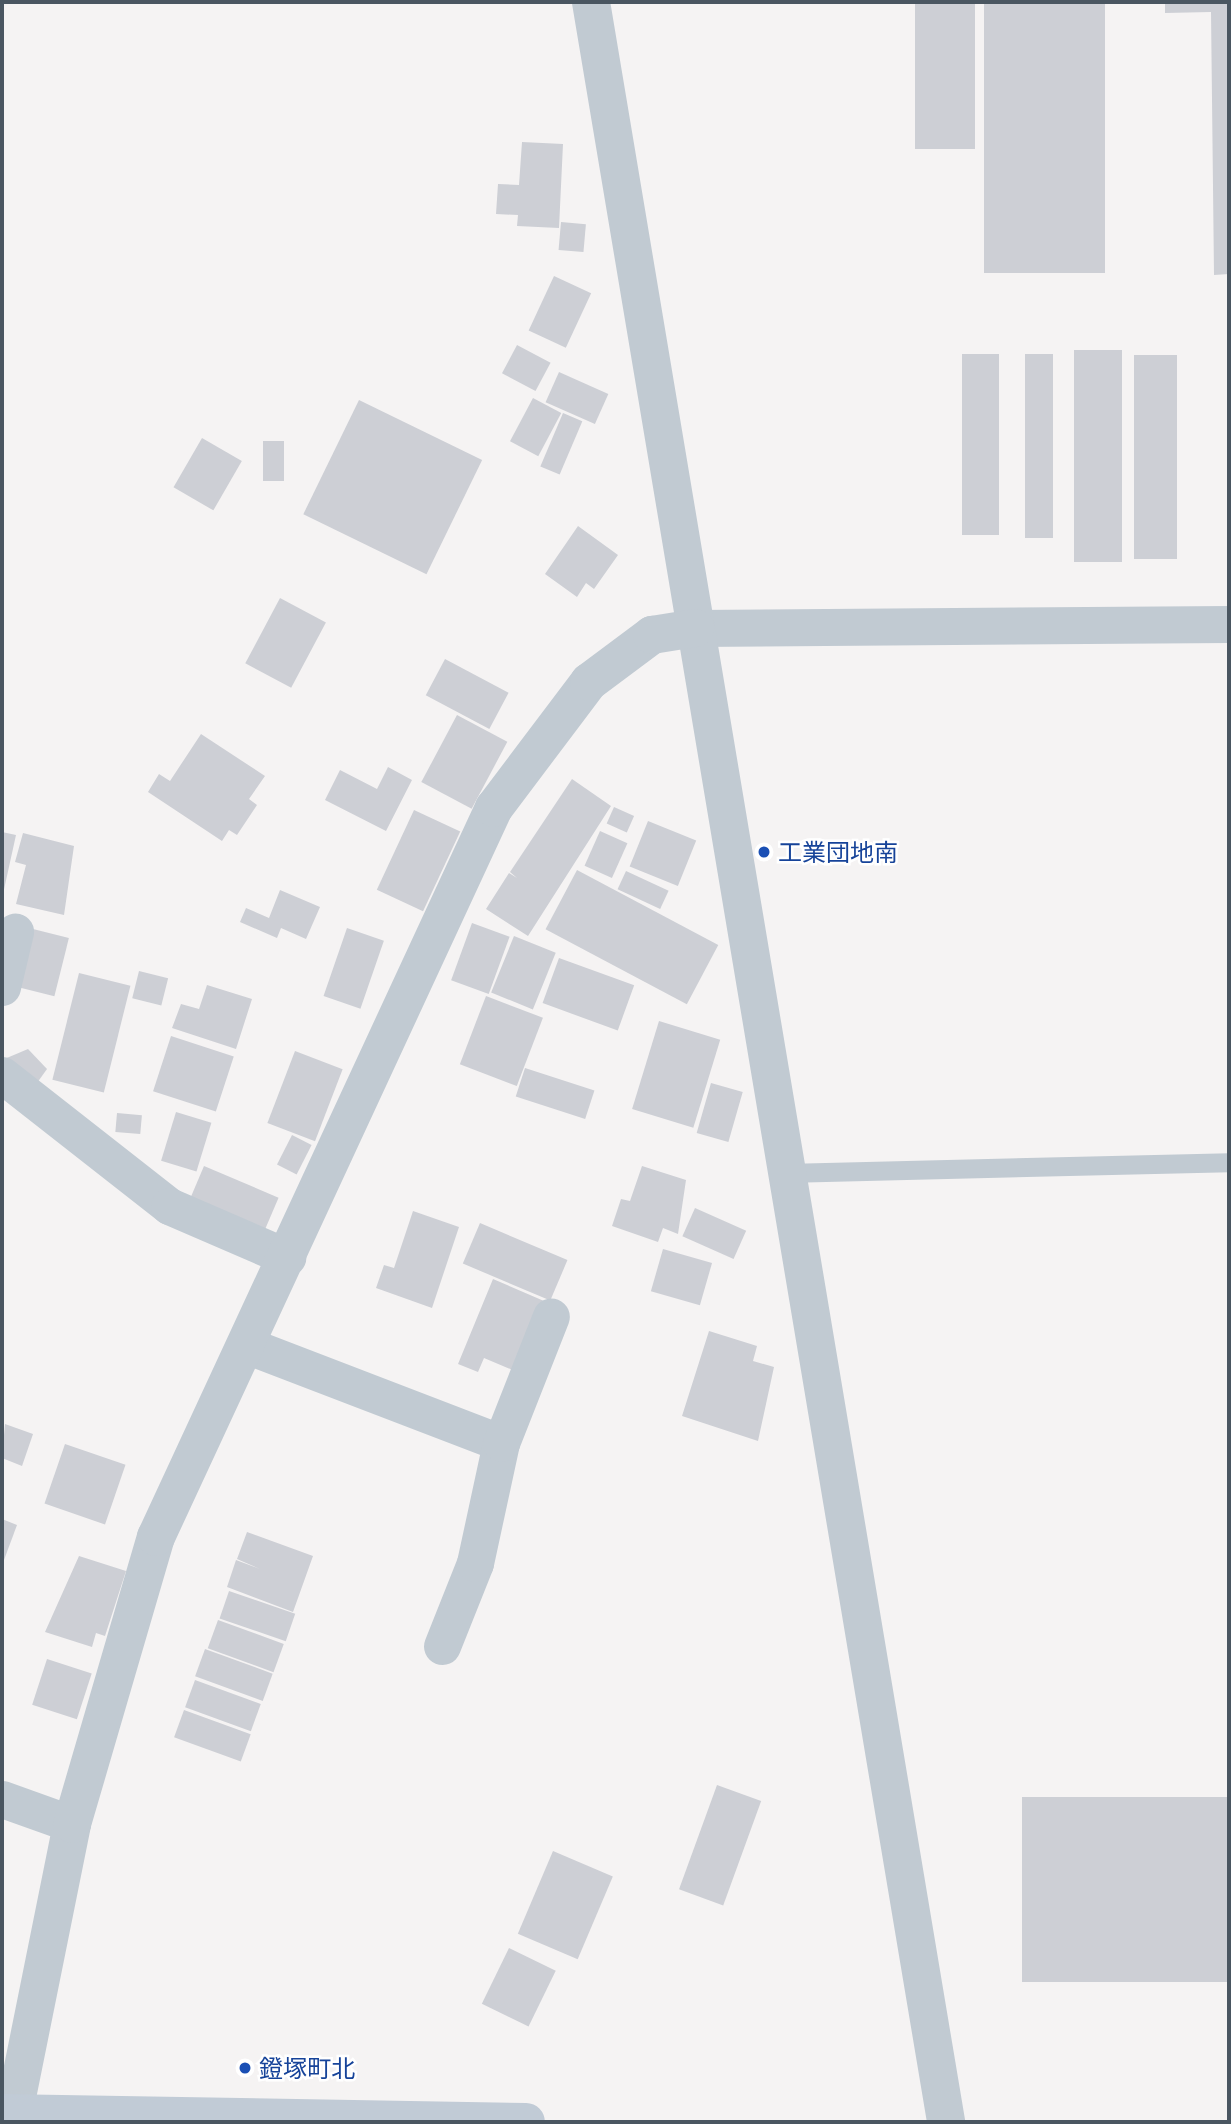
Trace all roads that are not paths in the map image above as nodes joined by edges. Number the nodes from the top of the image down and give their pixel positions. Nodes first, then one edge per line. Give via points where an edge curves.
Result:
1 (591, 2) edge
2 (1229, 624) edge
3 (695, 628) junction
4 (15, 932) dead end
5 (2, 987) edge
6 (2, 1075) edge
7 (1229, 1162) edge
8 (785, 1173) junction
9 (287, 1256) junction
10 (551, 1316) dead end
11 (246, 1345) junction
12 (501, 1443) junction
13 (442, 1646) dead end
14 (2, 1799) edge
15 (72, 1824) junction
16 (9, 2116) edge
17 (526, 2122) edge
18 (946, 2122) edge

1 - 3 street
2 - 3 street
3 - 8 street
3 - 9 street via 652,635 589,682 494,808
4 - 5 street
6 - 9 street via 169,1206
7 - 8 lane
8 - 18 street
9 - 11 street
10 - 12 street
11 - 12 street
11 - 15 street via 156,1537
12 - 13 street via 475,1563
14 - 15 street
15 - 16 street
16 - 17 main road

